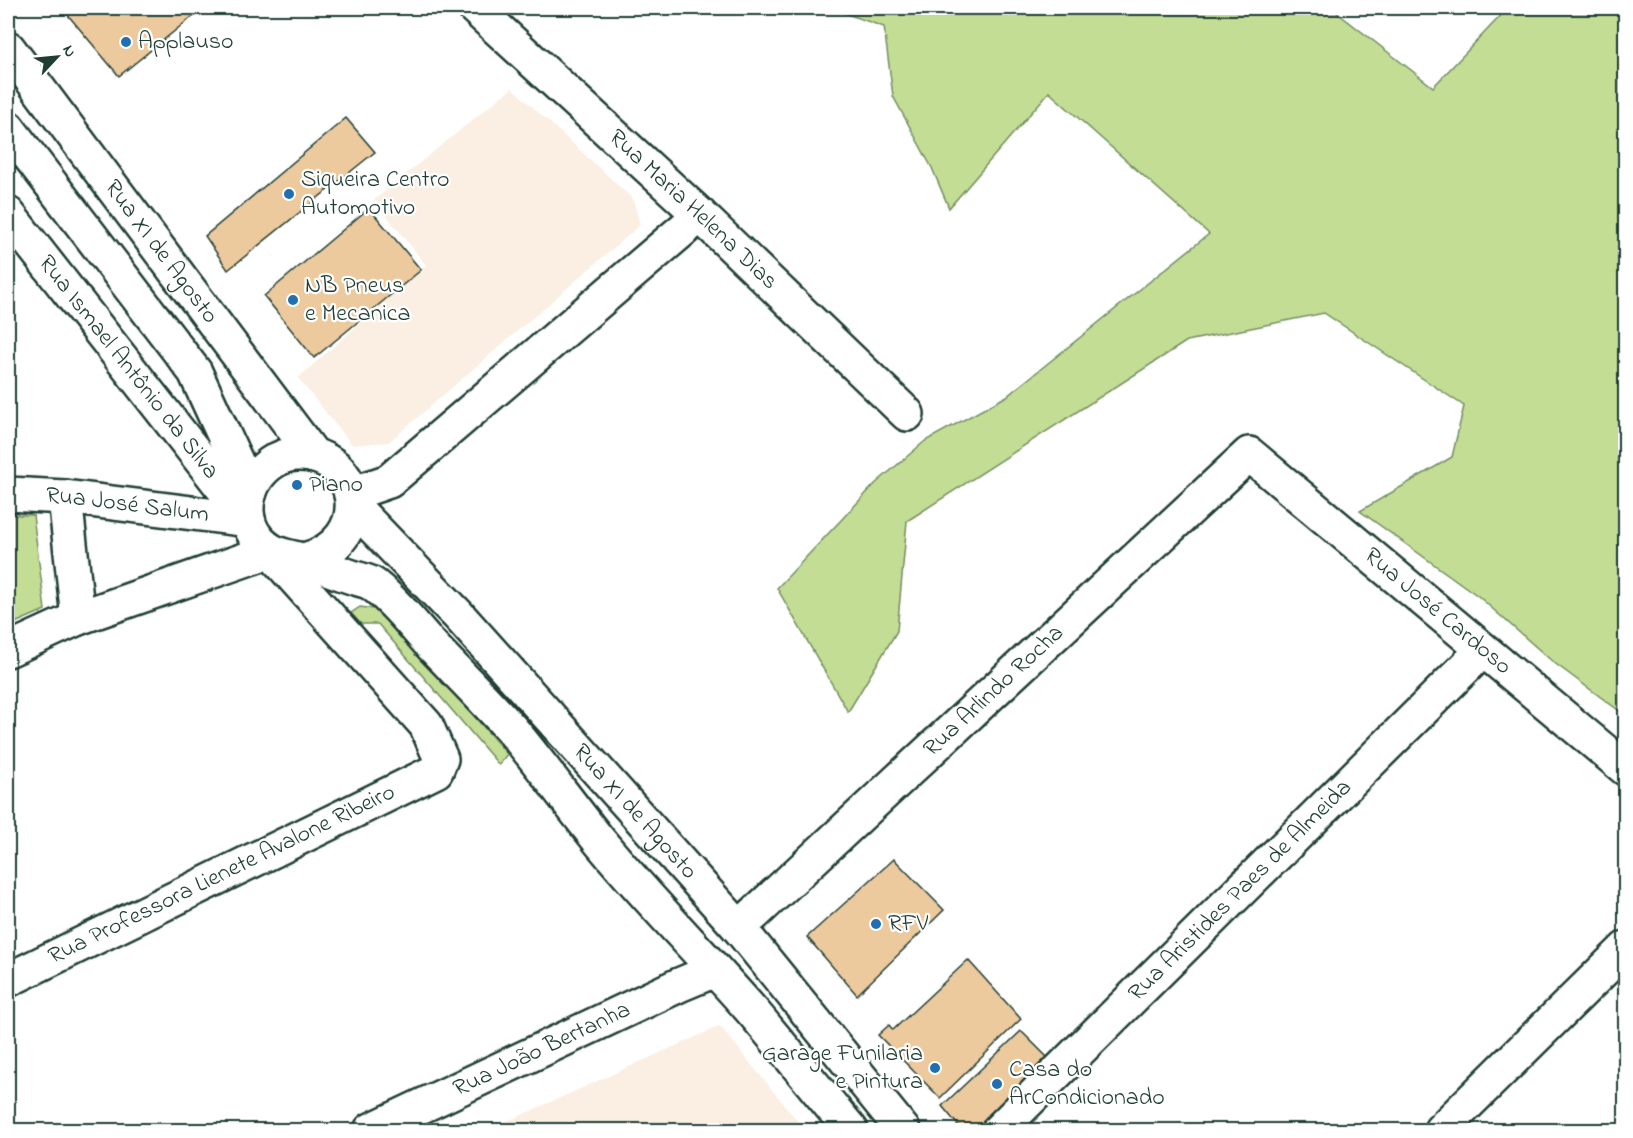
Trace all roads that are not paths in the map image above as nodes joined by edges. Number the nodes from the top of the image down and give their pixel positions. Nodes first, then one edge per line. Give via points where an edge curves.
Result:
1 (475, 8) edge
2 (8, 48) edge
3 (8, 128) edge
4 (8, 214) edge
5 (700, 215) junction
6 (907, 414) dead end
7 (1249, 454) joint
8 (314, 456) junction
9 (8, 494) edge
10 (65, 497) junction
11 (352, 500) junction
12 (249, 506) junction
13 (270, 551) junction
14 (304, 560) junction
15 (78, 618) junction
16 (8, 650) edge
17 (1483, 650) junction
18 (1626, 769) edge
19 (739, 928) junction
20 (1626, 948) edge
21 (715, 970) junction
22 (8, 980) edge
23 (371, 1131) edge
24 (850, 1131) edge
25 (903, 1131) edge
26 (999, 1131) edge
27 (1442, 1131) edge

1 - 5 street, Rua Maria Helena Dias
2 - 8 street, Rua XI de Agosto
3 - 12 street, Rua XI de Agosto via 195,372
4 - 12 street, Rua Ismael Antônio da Silva
5 - 6 street, Rua Maria Helena Dias
5 - 11 street via 389,481
7 - 17 street, Rua José Cardoso
7 - 19 street, Rua Arlindo Rocha
8 - 11 street via 344,477
8 - 12 street via 295,454 263,469 252,484
9 - 10 street, Rua José Salum
10 - 12 street, Rua José Salum
10 - 15 street
11 - 14 street via 348,530 338,545 322,556
11 - 19 street, Rua XI de Agosto
12 - 13 street via 256,537
13 - 14 street
13 - 15 street
13 - 22 street, Rua Professora Lienete Avalone Ribeiro via 426,725 441,759 436,771
14 - 21 street, Rua XI de Agosto via 375,585 512,731 603,845
15 - 16 street
17 - 18 street, Rua José Cardoso
17 - 26 street, Rua Aristides Paes de Almeida
19 - 25 street, Rua XI de Agosto
20 - 27 street
21 - 23 street, Rua João Bertanha
21 - 24 street, Rua XI de Agosto

